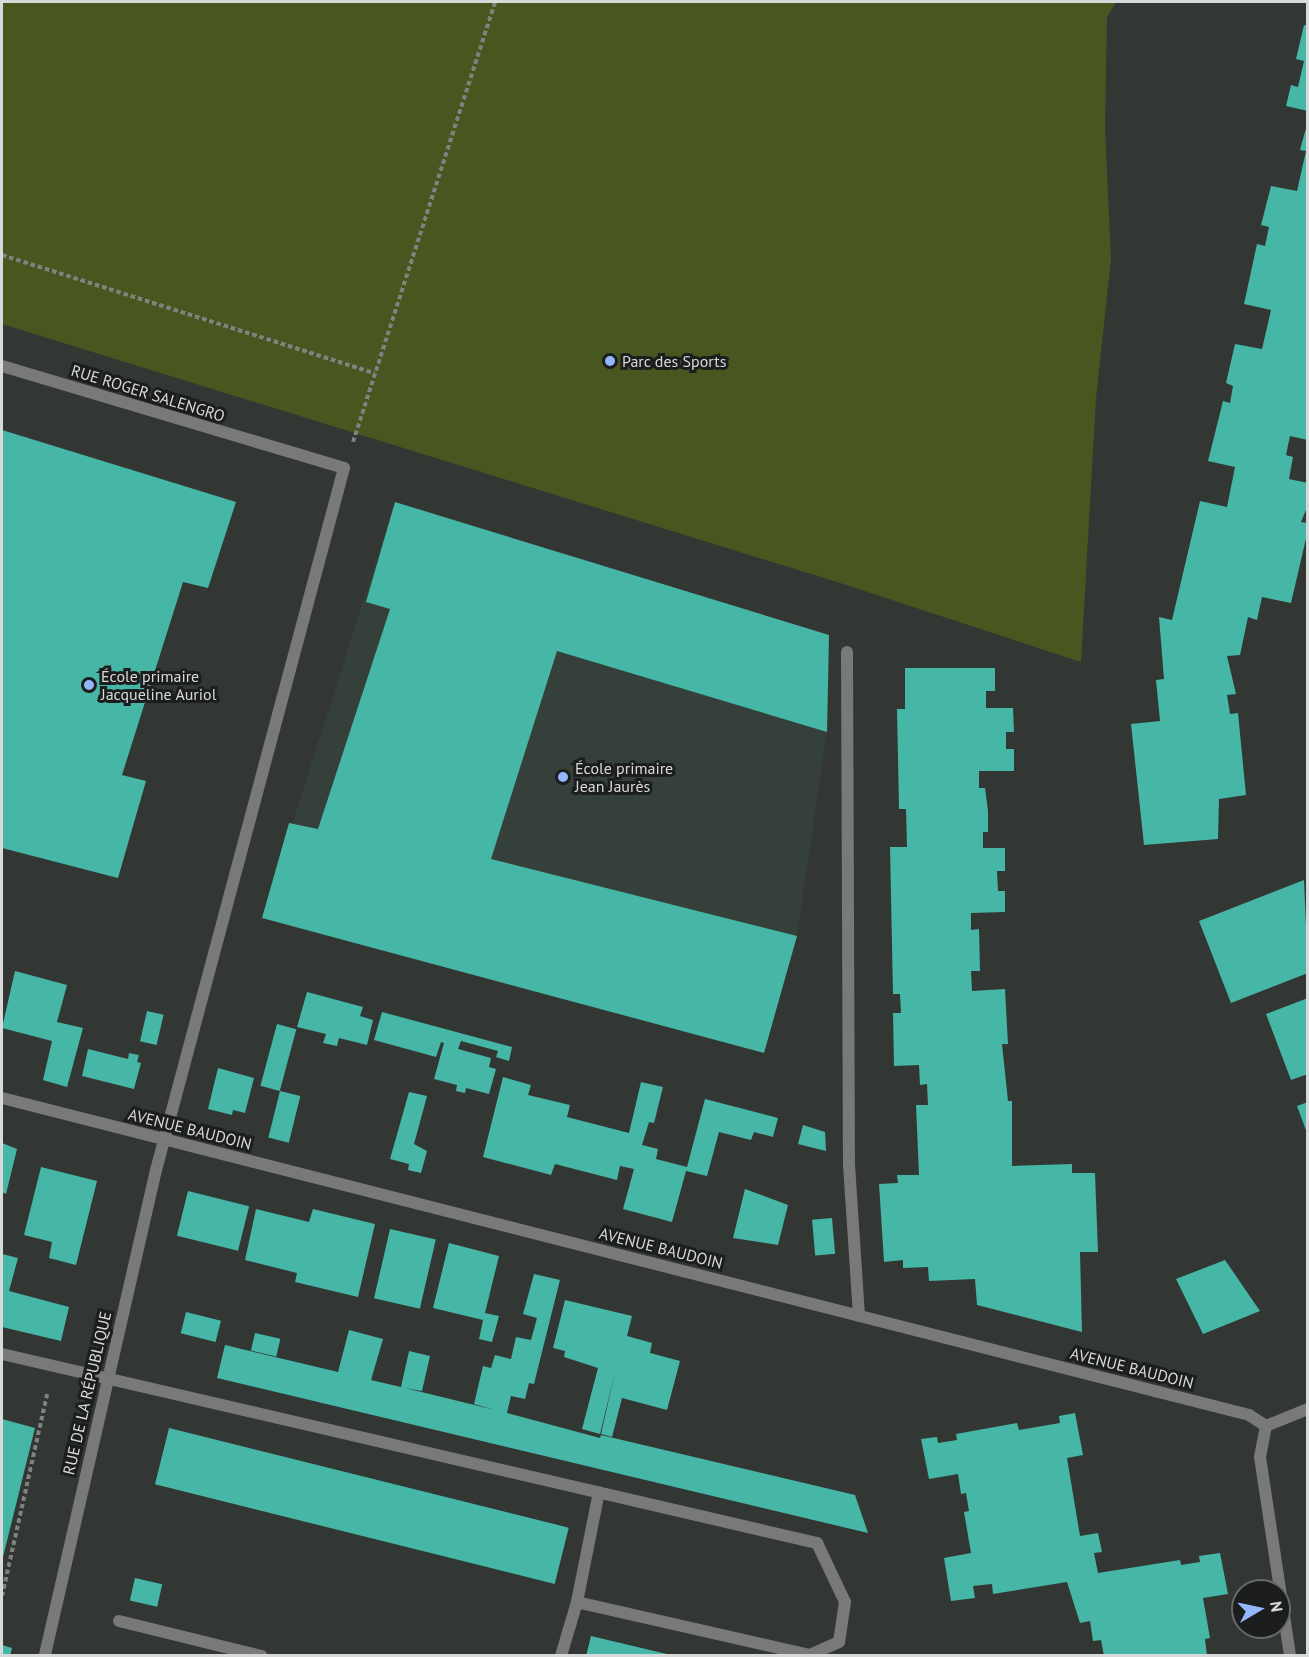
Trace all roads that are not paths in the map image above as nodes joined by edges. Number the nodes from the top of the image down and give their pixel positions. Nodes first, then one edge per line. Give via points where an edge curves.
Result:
1 (2, 366) edge
2 (345, 468) joint
3 (847, 652) dead end
4 (2, 1098) edge
5 (166, 1140) junction
6 (859, 1316) junction
7 (2, 1354) edge
8 (107, 1379) junction
9 (1308, 1409) edge
10 (1266, 1426) junction
11 (599, 1492) junction
12 (577, 1602) junction
13 (119, 1621) dead end
14 (45, 1656) edge
15 (262, 1656) edge
16 (561, 1656) edge
17 (1290, 1656) edge

1 - 2 street, RUE ROGER SALENGRO
2 - 5 street, RUE DE LA RÉPUBLIQUE
3 - 6 street via 849,1165
4 - 5 street, AVENUE BAUDOIN
5 - 6 street, AVENUE BAUDOIN
5 - 8 street, RUE DE LA RÉPUBLIQUE
6 - 10 street, AVENUE BAUDOIN via 1249,1414
7 - 8 street
8 - 11 street
8 - 14 street, RUE DE LA RÉPUBLIQUE
9 - 10 street
10 - 17 street via 1260,1457
11 - 12 street
11 - 12 street via 817,1543 845,1602 839,1642 810,1655
12 - 16 street
13 - 15 street

